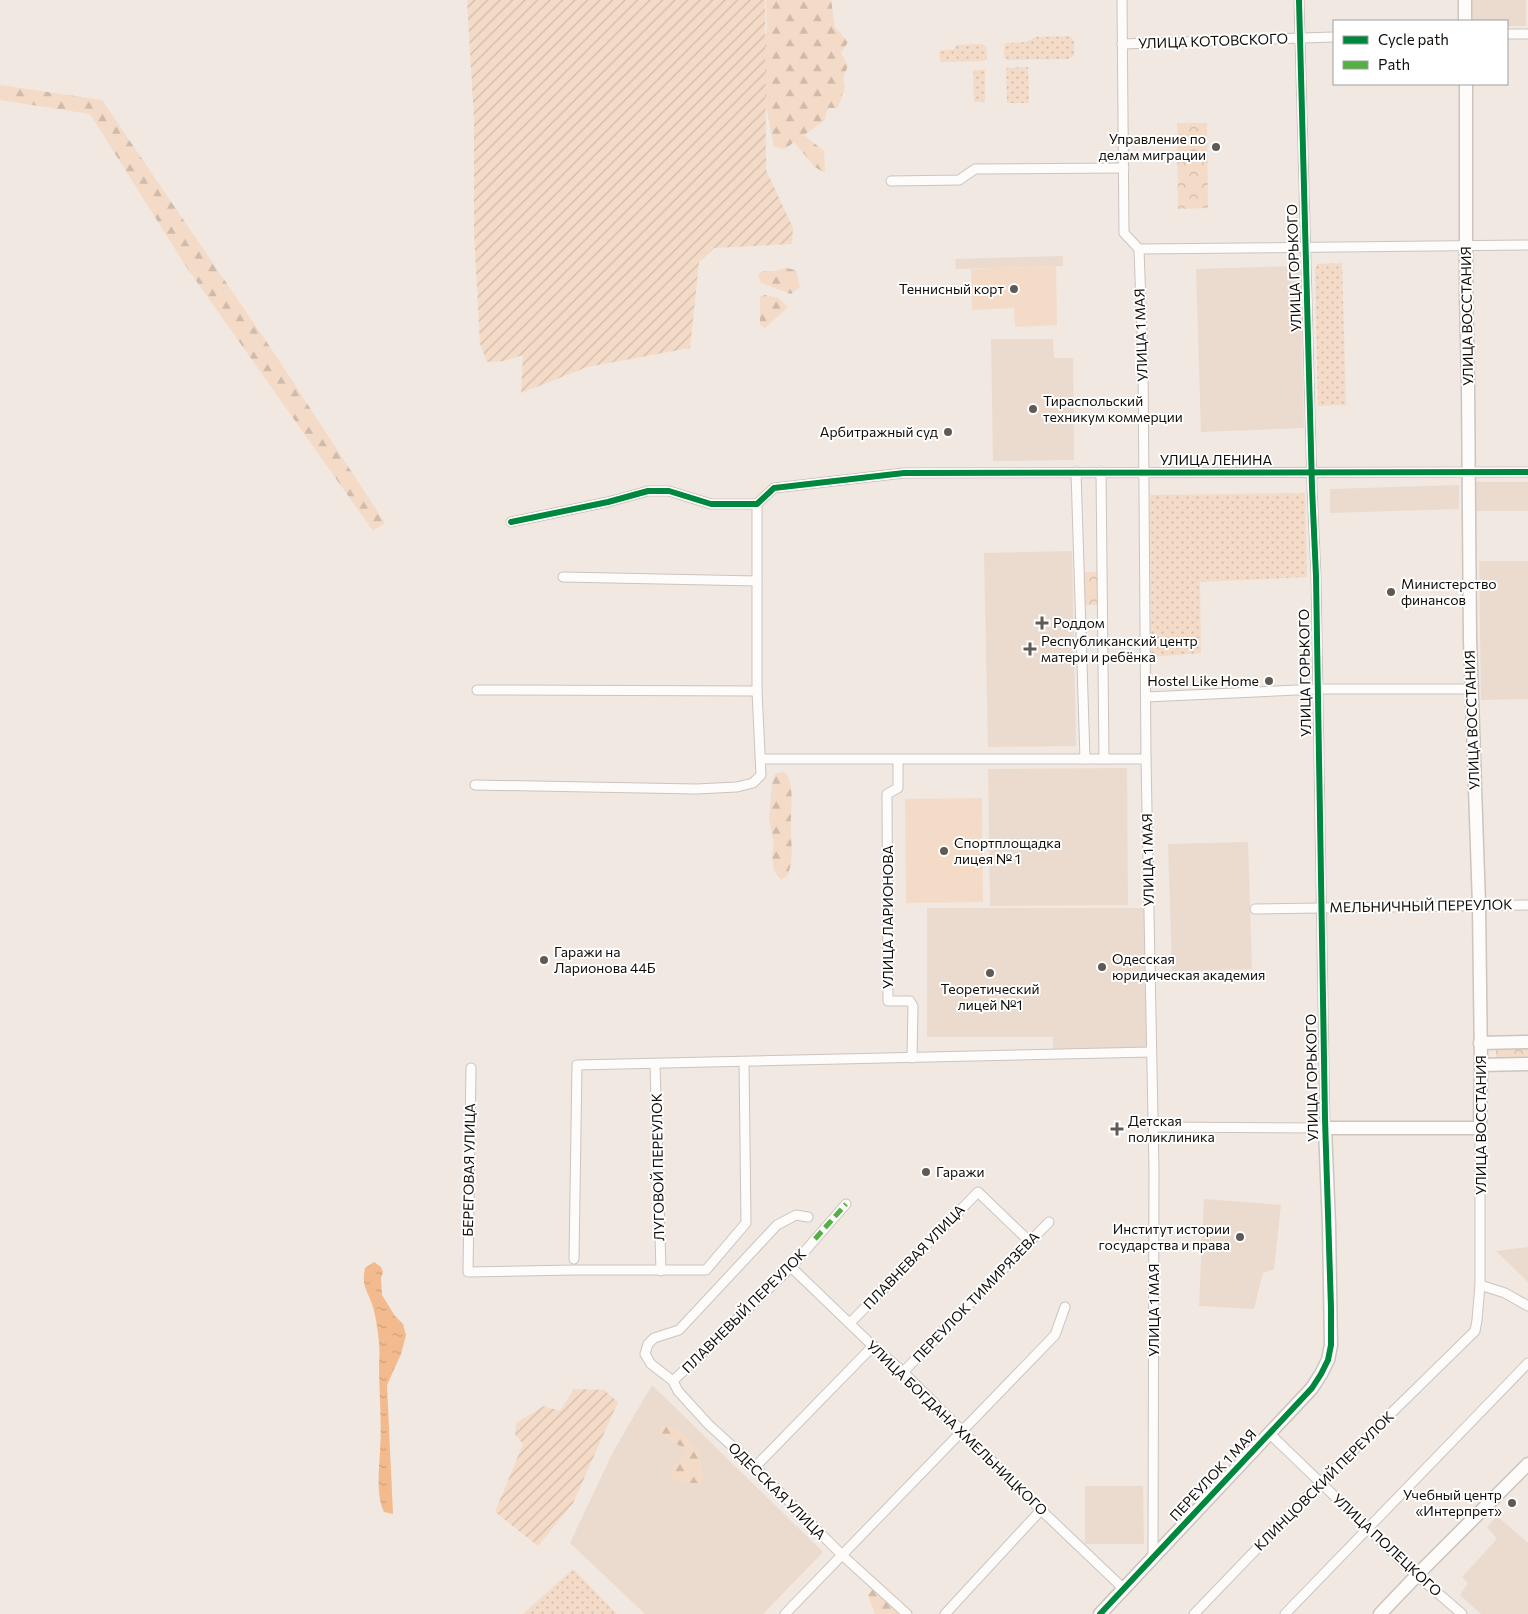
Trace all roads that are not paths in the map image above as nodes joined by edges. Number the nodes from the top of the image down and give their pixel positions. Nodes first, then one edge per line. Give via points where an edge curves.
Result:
1 (1122, 0) edge
2 (1300, 0) edge
3 (1465, 0) edge
4 (1465, 20) edge
5 (1508, 34) edge
6 (1528, 34) edge
7 (1333, 37) edge
8 (1301, 38) junction
9 (1122, 44) junction
10 (1466, 85) edge
11 (1124, 168) junction
12 (891, 180) dead end
13 (1528, 245) edge
14 (1466, 246) junction
15 (1306, 247) junction
16 (1139, 248) junction
17 (1076, 472) junction
18 (1101, 472) junction
19 (1468, 472) junction
20 (1528, 472) edge
21 (1144, 473) junction
22 (1312, 473) junction
23 (758, 504) junction
24 (511, 522) dead end
25 (563, 577) dead end
26 (757, 581) junction
27 (1471, 688) junction
28 (1318, 689) junction
29 (477, 690) dead end
30 (757, 690) junction
31 (1146, 697) junction
32 (761, 759) junction
33 (1086, 759) junction
34 (1104, 759) junction
35 (1146, 759) junction
36 (898, 760) junction
37 (475, 785) dead end
38 (1478, 905) junction
39 (1528, 905) edge
40 (1321, 908) junction
41 (1255, 909) dead end
42 (1528, 1042) edge
43 (1480, 1043) junction
44 (1151, 1052) junction
45 (912, 1058) junction
46 (744, 1062) junction
47 (655, 1064) junction
48 (1528, 1064) edge
49 (1481, 1065) junction
50 (471, 1068) dead end
51 (1153, 1127) junction
52 (1326, 1128) junction
53 (1480, 1128) junction
54 (846, 1204) dead end
55 (808, 1217) dead end
56 (1049, 1222) dead end
57 (1030, 1242) junction
58 (574, 1259) dead end
59 (791, 1267) junction
60 (661, 1270) junction
61 (1480, 1285) junction
62 (1528, 1306) edge
63 (1065, 1307) dead end
64 (850, 1323) junction
65 (1331, 1345) joint
66 (874, 1346) junction
67 (1456, 1348) joint
68 (1528, 1363) edge
69 (903, 1372) junction
70 (673, 1381) junction
71 (962, 1431) junction
72 (1269, 1433) junction
73 (1528, 1464) edge
74 (755, 1467) junction
75 (1321, 1482) junction
76 (1041, 1510) junction
77 (1368, 1528) junction
78 (842, 1556) junction
79 (1153, 1559) junction
80 (1417, 1575) junction
81 (1124, 1589) junction
82 (785, 1614) edge
83 (907, 1614) edge
84 (945, 1614) edge
85 (1100, 1614) edge
86 (1194, 1614) edge
87 (1285, 1614) edge
88 (1380, 1614) edge
89 (1462, 1614) edge

1 - 9 street
2 - 8 street, УЛИЦА ГОРЬКОГО
3 - 4 street
5 - 6 street
7 - 8 street, УЛИЦА КОТОВСКОГО
8 - 9 street, УЛИЦА КОТОВСКОГО
8 - 15 street, УЛИЦА ГОРЬКОГО
9 - 11 street
10 - 14 street, УЛИЦА ВОССТАНИЯ
11 - 12 street via 975,169 959,180
11 - 16 street via 1124,233
13 - 14 street
14 - 15 street
14 - 19 street, УЛИЦА ВОССТАНИЯ
15 - 16 street
15 - 22 street, УЛИЦА ГОРЬКОГО
16 - 21 street, УЛИЦА 1 МАЯ
17 - 18 street, УЛИЦА ЛЕНИНА
17 - 23 street, УЛИЦА ЛЕНИНА via 904,473 774,488
17 - 33 street
18 - 21 street, УЛИЦА ЛЕНИНА
18 - 34 street
19 - 20 street, УЛИЦА ЛЕНИНА
19 - 22 street, УЛИЦА ЛЕНИНА
19 - 27 street, УЛИЦА ВОССТАНИЯ
21 - 22 street, УЛИЦА ЛЕНИНА
21 - 31 street, УЛИЦА 1 МАЯ
22 - 28 street, УЛИЦА ГОРЬКОГО
23 - 24 street via 711,504 669,491 648,491
23 - 26 street
25 - 26 street
26 - 30 street
27 - 28 street
27 - 38 street, УЛИЦА ВОССТАНИЯ
28 - 31 street
28 - 40 street, УЛИЦА ГОРЬКОГО
29 - 30 street
30 - 32 street
31 - 35 street, УЛИЦА 1 МАЯ
32 - 36 street
32 - 37 street via 761,775 753,783 737,787
33 - 34 street
33 - 36 street
34 - 35 street
35 - 44 street, УЛИЦА 1 МАЯ
36 - 45 street, УЛИЦА ЛАРИОНОВА via 898,788 887,794 888,1001 906,1000 913,1006
38 - 39 street, МЕЛЬНИЧНЫЙ ПЕРЕУЛОК
38 - 40 street, МЕЛЬНИЧНЫЙ ПЕРЕУЛОК
38 - 43 street, УЛИЦА ВОССТАНИЯ
40 - 41 street, МЕЛЬНИЧНЫЙ ПЕРЕУЛОК
40 - 52 street, УЛИЦА ГОРЬКОГО
42 - 43 street
43 - 49 street, УЛИЦА ВОССТАНИЯ
44 - 45 street
44 - 51 street, УЛИЦА 1 МАЯ
45 - 46 street
46 - 47 street
46 - 60 street via 746,1223 706,1270
47 - 58 street via 577,1065
47 - 60 street, ЛУГОВОЙ ПЕРЕУЛОК
48 - 49 street
49 - 53 street, УЛИЦА ВОССТАНИЯ
50 - 60 street, БЕРЕГОВАЯ УЛИЦА via 468,1272
51 - 52 street
51 - 79 street, УЛИЦА 1 МАЯ
52 - 53 street
52 - 65 street, УЛИЦА ГОРЬКОГО
53 - 61 street, УЛИЦА ВОССТАНИЯ
54 - 59 street, ПЛАВНЕВЫЙ ПЕРЕУЛОК
55 - 70 street, ОДЕССКАЯ УЛИЦА via 796,1215 777,1225 680,1330 654,1338 648,1344 645,1354 651,1364
56 - 57 street, ПЕРЕУЛОК ТИМИРЯЗЕВА
57 - 64 street, ПЛАВНЕВАЯ УЛИЦА via 978,1192
57 - 69 street, ПЕРЕУЛОК ТИМИРЯЗЕВА
59 - 64 street, УЛИЦА БОГДАНА ХМЕЛЬНИЦКОГО
59 - 70 street, ПЛАВНЕВЫЙ ПЕРЕУЛОК
61 - 62 street via 1505,1293
61 - 67 street, УЛИЦА ВОССТАНИЯ via 1475,1332
63 - 71 street via 1055,1335
64 - 66 street, УЛИЦА БОГДАНА ХМЕЛЬНИЦКОГО
65 - 72 street, ПЕРЕУЛОК 1 МАЯ via 1328,1360 1312,1388
66 - 69 street, УЛИЦА БОГДАНА ХМЕЛЬНИЦКОГО
66 - 74 street
67 - 75 street, КЛИНЦОВСКИЙ ПЕРЕУЛОК
68 - 77 street
69 - 71 street, УЛИЦА БОГДАНА ХМЕЛЬНИЦКОГО
70 - 74 street, ОДЕССКАЯ УЛИЦА via 686,1401
71 - 76 street, УЛИЦА БОГДАНА ХМЕЛЬНИЦКОГО
71 - 78 street
72 - 75 street, УЛИЦА ПОЛЕЦКОГО
72 - 79 street, ПЕРЕУЛОК 1 МАЯ
73 - 80 street
74 - 78 street, ОДЕССКАЯ УЛИЦА
75 - 77 street, УЛИЦА ПОЛЕЦКОГО
75 - 86 street, КЛИНЦОВСКИЙ ПЕРЕУЛОК
76 - 81 street, УЛИЦА БОГДАНА ХМЕЛЬНИЦКОГО
76 - 84 street
77 - 80 street, УЛИЦА ПОЛЕЦКОГО
77 - 87 street
78 - 82 street
78 - 83 street, ОДЕССКАЯ УЛИЦА
79 - 81 street, ПЕРЕУЛОК 1 МАЯ
80 - 88 street
80 - 89 street, УЛИЦА ПОЛЕЦКОГО
81 - 85 street, ПЕРЕУЛОК 1 МАЯ

